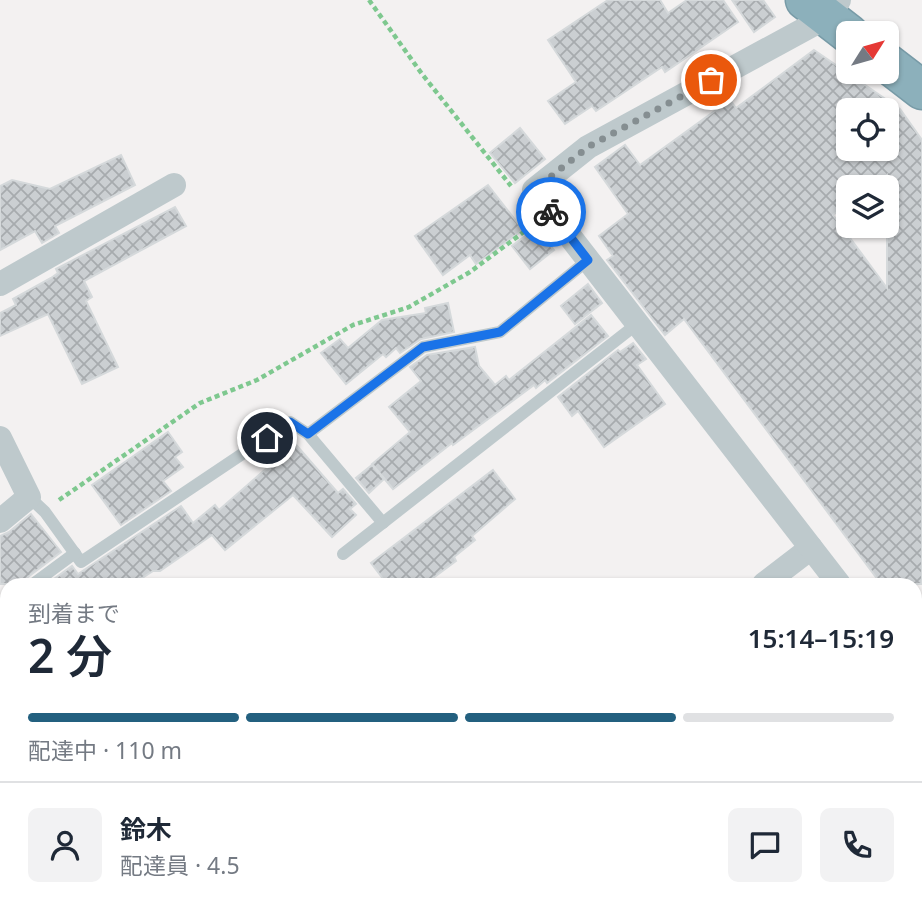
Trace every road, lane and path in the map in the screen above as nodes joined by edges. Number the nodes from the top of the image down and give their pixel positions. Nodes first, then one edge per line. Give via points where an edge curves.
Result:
1 (369, 0) edge
2 (830, 13) edge
3 (900, 73) edge
4 (922, 90) edge
5 (174, 185) dead end
6 (534, 190) junction
7 (551, 212) junction
8 (588, 260) junction
9 (0, 284) edge
10 (637, 324) junction
11 (308, 434) junction
12 (0, 438) edge
13 (37, 504) junction
14 (0, 521) edge
15 (383, 523) junction
16 (811, 548) junction
17 (75, 553) junction
18 (343, 554) dead end
19 (41, 578) edge
20 (772, 578) edge
21 (834, 578) edge

1 - 6 path via 515,192
2 - 6 street via 588,147
3 - 4 highway
5 - 9 street
6 - 7 street
7 - 8 street
7 - 13 path via 470,272 410,307 354,325 257,380 200,403 79,484
8 - 10 street
8 - 11 lane via 500,332 423,347
10 - 15 lane
10 - 16 street
11 - 15 lane
11 - 17 lane via 290,422 81,562
12 - 13 street
13 - 14 street
13 - 17 lane
15 - 18 lane
16 - 20 street
16 - 21 street
17 - 19 lane

